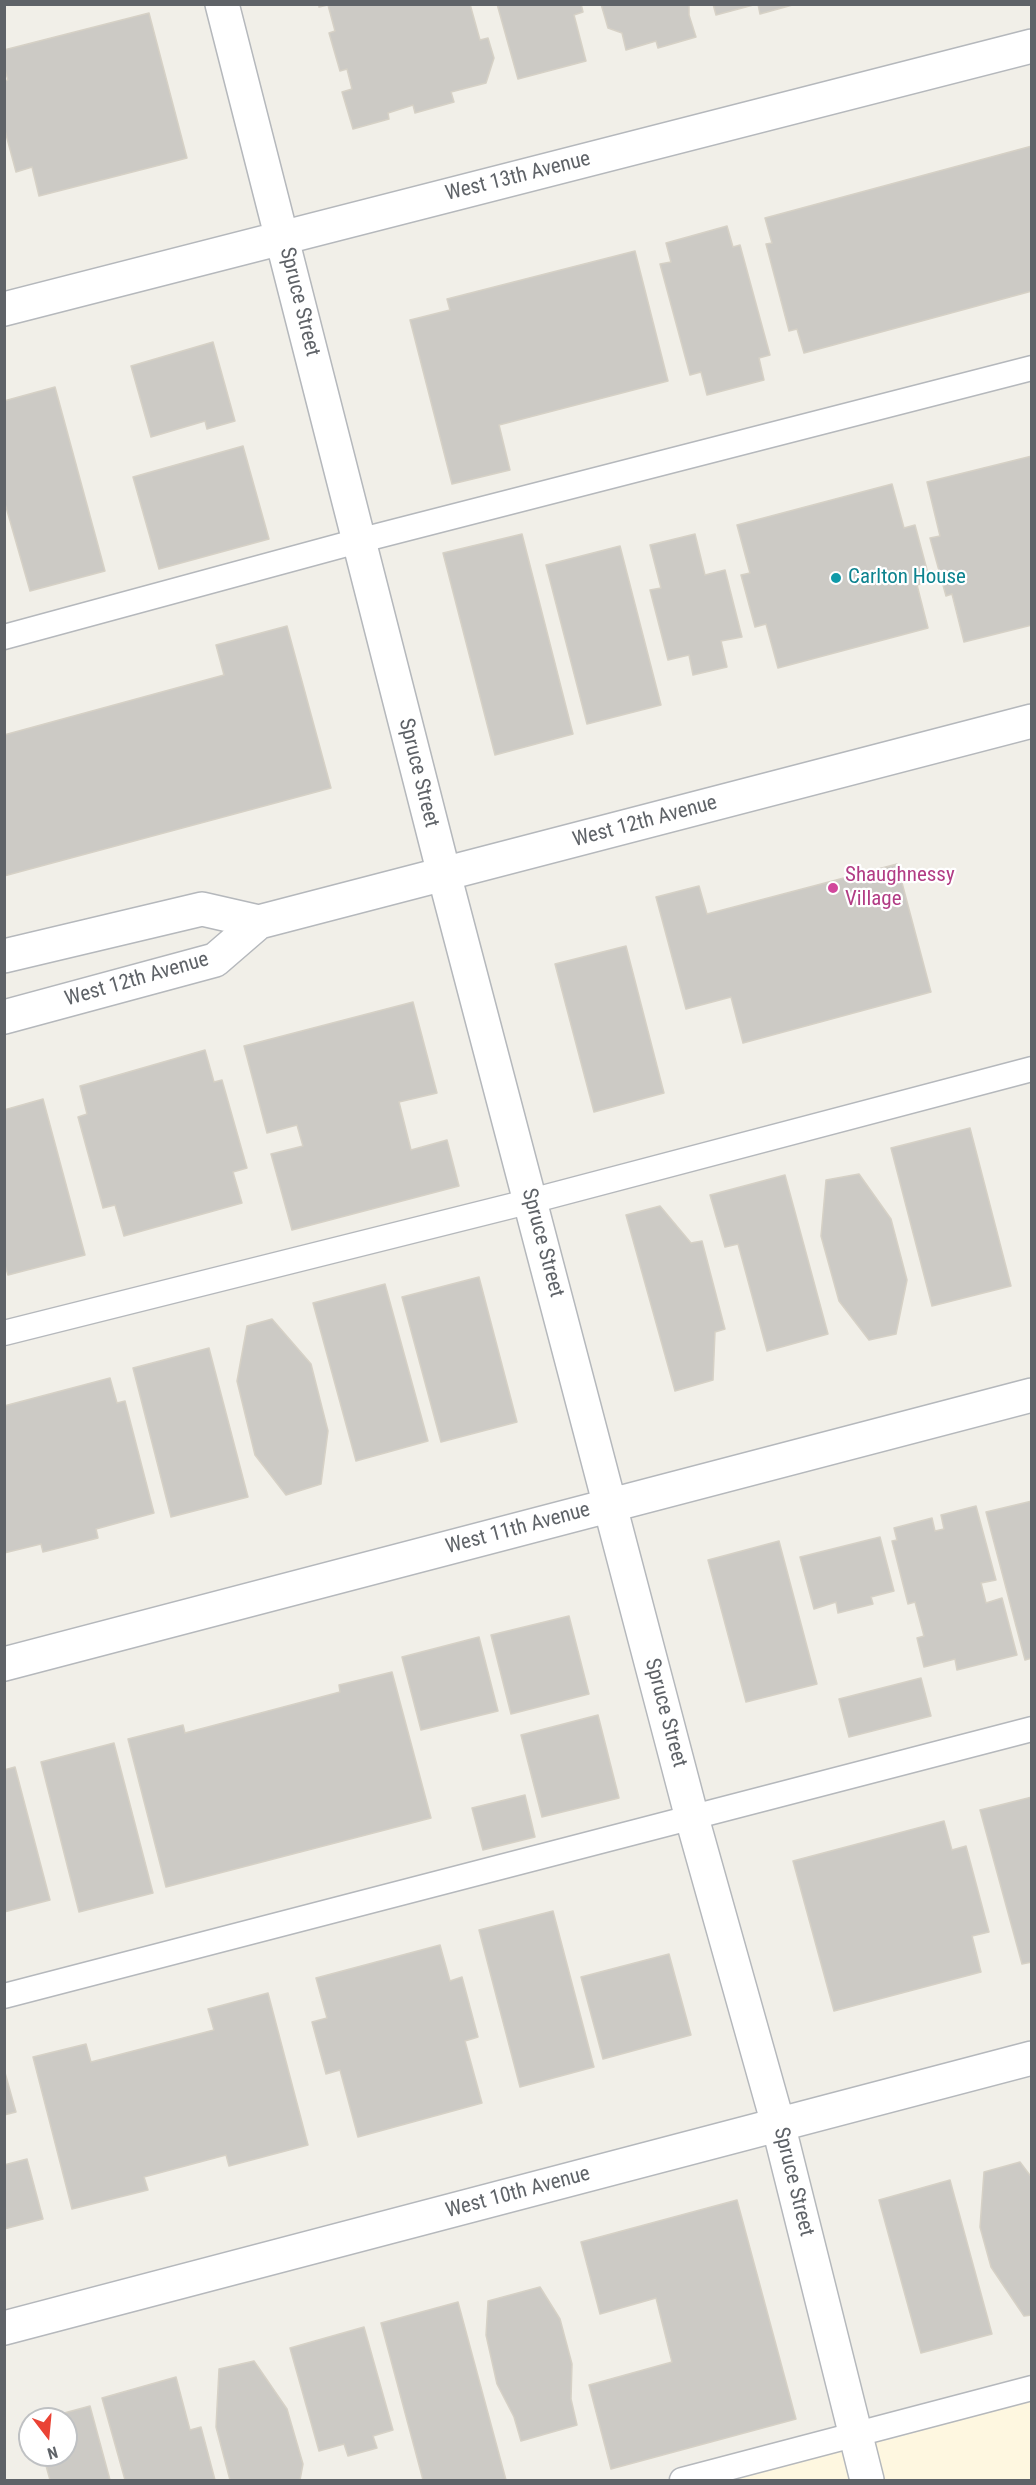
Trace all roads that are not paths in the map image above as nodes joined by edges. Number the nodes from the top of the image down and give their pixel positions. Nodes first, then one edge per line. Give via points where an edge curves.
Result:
1 (222, 4) edge
2 (1032, 46) edge
3 (283, 237) junction
4 (4, 309) edge
5 (1032, 368) edge
6 (358, 541) junction
7 (4, 637) edge
8 (1032, 721) edge
9 (444, 874) junction
10 (260, 922) junction
11 (4, 956) edge
12 (4, 1017) edge
13 (1032, 1069) edge
14 (531, 1202) junction
15 (4, 1334) edge
16 (1032, 1395) edge
17 (610, 1505) junction
18 (4, 1664) edge
19 (1032, 1729) edge
20 (692, 1818) junction
21 (4, 1996) edge
22 (1032, 2058) edge
23 (778, 2124) junction
24 (4, 2328) edge
25 (1032, 2388) edge
26 (855, 2435) junction
27 (682, 2481) edge
28 (867, 2481) edge

1 - 3 street, Spruce Street
2 - 3 street, West 13th Avenue
3 - 4 street, West 13th Avenue
3 - 6 street, Spruce Street
5 - 6 lane
6 - 7 lane
6 - 9 street, Spruce Street
8 - 9 street, West 12th Avenue
9 - 10 street, West 12th Avenue
9 - 14 street, Spruce Street
10 - 11 street, West 12th Avenue via 202,909
10 - 12 street, West 12th Avenue via 215,960
13 - 14 lane
14 - 15 lane
14 - 17 street, Spruce Street
16 - 17 street, West 11th Avenue
17 - 18 street, West 11th Avenue
17 - 20 street, Spruce Street
19 - 20 lane
20 - 21 lane
20 - 23 street, Spruce Street
22 - 23 street, West 10th Avenue
23 - 24 street, West 10th Avenue
23 - 26 street, Spruce Street
25 - 26 lane
26 - 27 lane
26 - 28 street, Spruce Street

